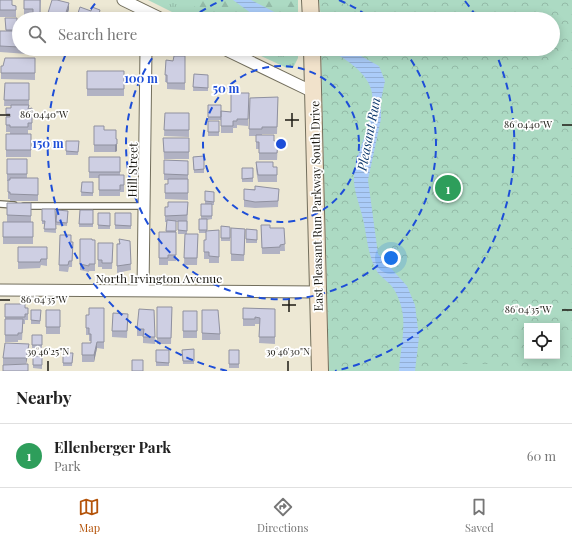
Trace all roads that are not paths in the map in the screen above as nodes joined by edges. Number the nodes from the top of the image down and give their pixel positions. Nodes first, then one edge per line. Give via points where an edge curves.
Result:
1 (123, 0) edge
2 (310, 0) edge
3 (142, 12) edge
4 (311, 12) edge
5 (146, 56) edge
6 (238, 56) edge
7 (312, 56) edge
8 (313, 92) junction
9 (0, 204) edge
10 (144, 206) junction
11 (0, 290) edge
12 (143, 291) junction
13 (318, 292) junction
14 (320, 371) edge

1 - 3 street
2 - 4 main road
5 - 10 street, Hill Street
6 - 8 street, East Pleasant Run Parkway South Drive
7 - 8 main road
8 - 13 main road, East Pleasant Run Parkway South Drive
9 - 10 lane via 36,207
10 - 12 street, Hill Street
11 - 12 street, North Irvington Avenue
12 - 13 street, North Irvington Avenue
13 - 14 main road, East Pleasant Run Parkway South Drive

